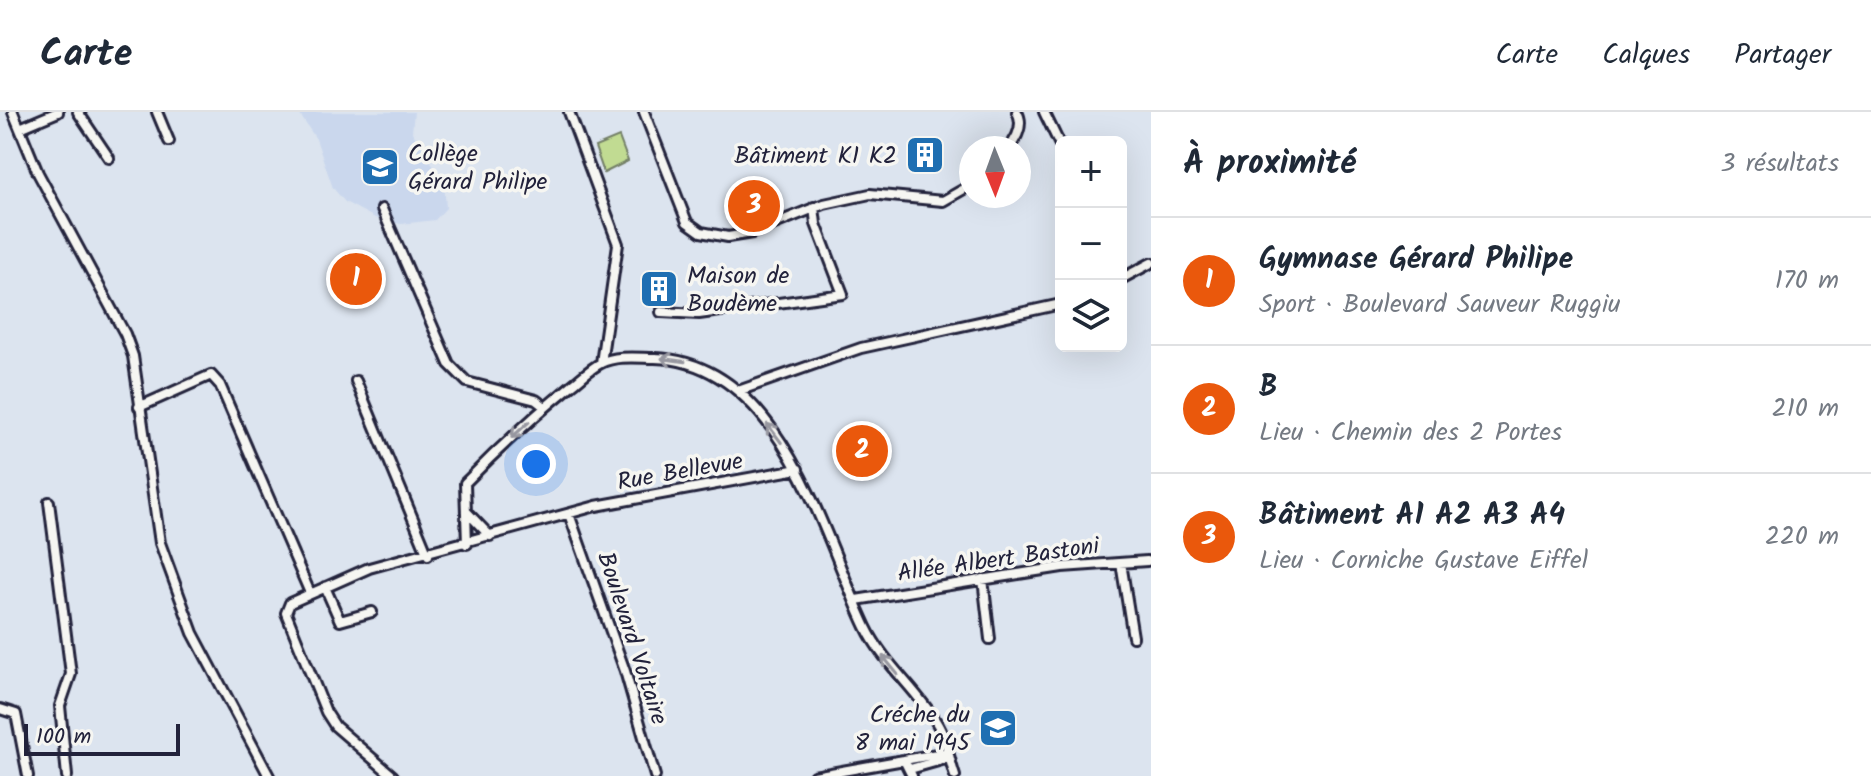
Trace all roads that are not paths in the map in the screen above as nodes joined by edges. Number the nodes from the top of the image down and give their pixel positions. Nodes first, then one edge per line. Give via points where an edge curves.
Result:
1 (13, 112) edge
2 (58, 112) edge
3 (78, 112) edge
4 (157, 112) edge
5 (569, 112) edge
6 (644, 112) edge
7 (1017, 112) edge
8 (1044, 112) edge
9 (20, 128) junction
10 (1018, 136) edge
11 (1056, 136) edge
12 (169, 141) dead end
13 (109, 158) dead end
14 (959, 192) edge
15 (814, 207) junction
16 (382, 209) dead end
17 (1151, 263) edge
18 (1127, 276) edge
19 (1055, 305) edge
20 (661, 312) dead end
21 (601, 363) junction
22 (356, 381) dead end
23 (738, 391) junction
24 (139, 407) junction
25 (545, 407) junction
26 (798, 469) junction
27 (49, 502) dead end
28 (465, 510) junction
29 (569, 514) junction
30 (490, 536) junction
31 (467, 544) junction
32 (428, 555) junction
33 (1147, 561) dead end
34 (1121, 563) junction
35 (983, 579) junction
36 (325, 587) junction
37 (310, 593) junction
38 (856, 600) junction
39 (372, 612) dead end
40 (1133, 637) dead end
41 (990, 639) dead end
42 (0, 709) edge
43 (948, 755) junction
44 (904, 760) junction
45 (911, 773) edge
46 (28, 776) edge
47 (67, 776) edge
48 (269, 776) edge
49 (393, 776) edge
50 (655, 776) edge
51 (814, 776) edge
52 (955, 776) edge

1 - 9 street
2 - 9 street
3 - 13 street
4 - 12 street
5 - 21 street via 618,244
6 - 15 street via 687,222 701,232 728,237 752,233
7 - 10 street
8 - 11 street
9 - 24 street via 38,173 125,334
14 - 15 street via 943,201 870,194
15 - 20 street via 843,294 699,314
16 - 25 street via 449,364 467,382
17 - 18 street
19 - 23 street via 861,348
23 -> 21 street via 679,359 623,357
21 - 25 street
22 - 32 street
26 -> 23 street
24 - 37 street via 211,375 220,385
24 - 48 street via 160,543 193,633
25 -> 28 street via 465,483
26 - 29 street, Rue Bellevue
26 - 38 street
27 - 47 street via 71,674 60,706
28 - 30 street
28 - 31 street
29 - 30 street, Rue Bellevue
29 - 50 street, Boulevard Voltaire via 625,671
30 - 31 street, Rue Bellevue
31 - 32 street, Rue Bellevue
32 - 36 street, Rue Bellevue via 369,568
33 - 34 street, Allée Albert Bastoni
34 - 35 street, Allée Albert Bastoni
34 - 40 street
35 - 38 street, Allée Albert Bastoni
35 - 41 street
36 - 37 street, Rue Bellevue
36 - 39 street via 340,621
37 - 49 street via 290,603 286,613 326,712
43 -> 38 street via 936,721 880,652
42 - 46 street via 16,714
43 - 44 street
43 - 45 street
43 - 52 street
44 - 45 street
44 - 51 street

